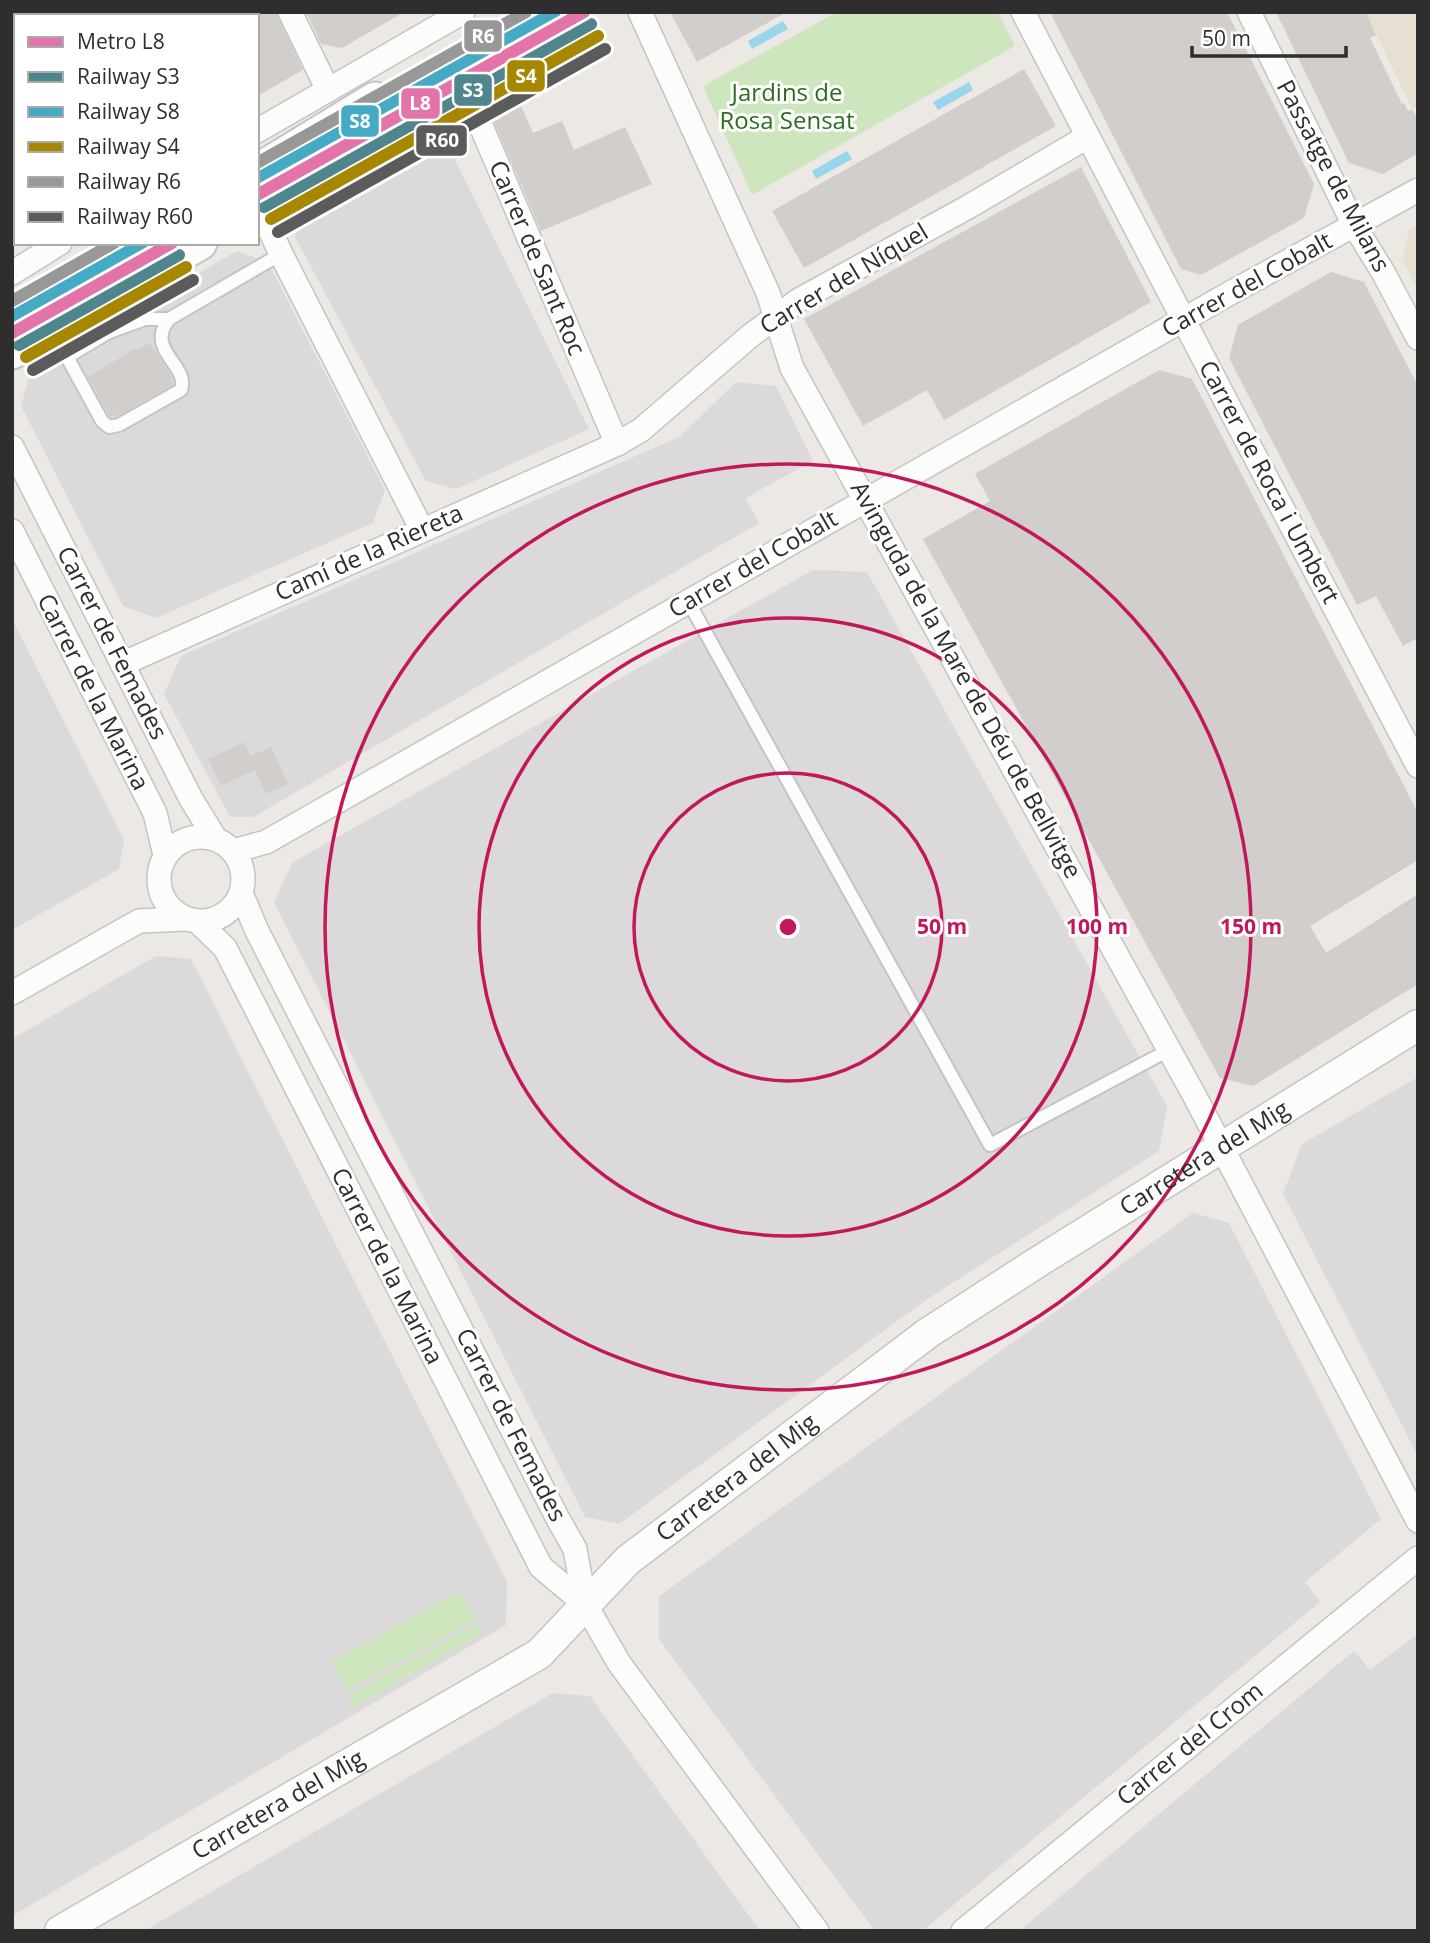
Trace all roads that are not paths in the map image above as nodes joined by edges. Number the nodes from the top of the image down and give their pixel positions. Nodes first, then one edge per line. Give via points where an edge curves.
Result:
1 (290, 12) edge
2 (463, 12) edge
3 (530, 12) edge
4 (574, 12) edge
5 (640, 12) edge
6 (1023, 12) edge
7 (1249, 12) edge
8 (434, 19) edge
9 (458, 72) junction
10 (328, 90) junction
11 (259, 130) edge
12 (1087, 137) junction
13 (259, 170) edge
14 (1418, 190) edge
15 (259, 205) edge
16 (259, 208) edge
17 (1354, 225) junction
18 (57, 245) edge
19 (132, 245) edge
20 (197, 245) edge
21 (281, 254) junction
22 (12, 272) edge
23 (12, 314) edge
24 (775, 316) junction
25 (170, 319) junction
26 (1183, 320) junction
27 (1418, 338) edge
28 (60, 343) junction
29 (12, 352) edge
30 (617, 444) junction
31 (12, 447) edge
32 (866, 499) junction
33 (422, 530) junction
34 (12, 531) edge
35 (688, 601) junction
36 (122, 664) junction
37 (1418, 766) edge
38 (224, 845) junction
39 (165, 855) junction
40 (159, 887) junction
41 (241, 893) junction
42 (192, 920) junction
43 (139, 921) junction
44 (12, 993) edge
45 (1418, 1025) edge
46 (1169, 1050) junction
47 (1222, 1147) junction
48 (1418, 1521) edge
49 (1418, 1558) edge
50 (585, 1604) junction
51 (60, 1931) edge
52 (817, 1931) edge
53 (963, 1931) edge

1 - 10 street
2 - 8 street
3 - 13 main road via 461,47
4 - 9 main road
5 - 24 street, Avinguda de la Mare de Déu de Bellvitge
6 - 12 street, Carrer de Roca i Umbert
7 - 17 street, Passatge de Milans
8 - 10 street
9 - 15 main road via 363,131 288,190
9 - 30 street, Carrer de Sant Roc
10 - 11 street
12 - 24 street, Carrer del Níquel
12 - 26 street, Carrer de Roca i Umbert
14 - 17 street, Carrer del Cobalt
16 - 21 street
17 - 26 street, Carrer del Cobalt
17 - 27 street, Passatge de Milans
18 - 22 street
19 - 23 main road
20 - 28 main road
21 - 25 lane
21 - 33 street
24 - 30 street, Carrer del Níquel via 641,430
24 - 32 street, Avinguda de la Mare de Déu de Bellvitge via 792,368
25 - 28 lane via 145,318
25 - 28 lane via 163,327 162,344 183,385 181,390 119,425 109,427 102,421
26 - 32 street, Carrer del Cobalt
26 - 37 street, Carrer de Roca i Umbert
28 - 29 main road
30 - 33 street, Camí de la Riereta
31 - 36 street, Carrer de Femades
32 - 35 street, Carrer del Cobalt
32 - 46 street, Avinguda de la Mare de Déu de Bellvitge
33 - 36 street, Camí de la Riereta
34 - 39 street, Carrer de la Marina via 155,813
35 - 38 street, Carrer del Cobalt via 267,842
35 - 46 lane via 990,1145
36 - 38 street, Carrer de Femades via 191,799
38 - 39 street via 193,837
38 - 41 street via 243,871
39 - 40 street
40 - 42 street via 168,906
40 - 43 street
41 - 42 street via 228,911 208,921
41 - 50 street, Carrer de Femades via 575,1549
42 - 43 street
42 - 50 street, Carrer de la Marina via 225,948 541,1567
43 - 44 street
45 - 47 street, Carretera del Mig
46 - 47 street, Avinguda de la Mare de Déu de Bellvitge
47 - 48 street, Avinguda de la Mare de Déu de Bellvitge
47 - 50 street, Carretera del Mig via 928,1333 636,1553
49 - 53 street, Carrer del Crom
50 - 51 street, Carretera del Mig via 539,1654
50 - 52 street, Carrer de Femades via 619,1663

